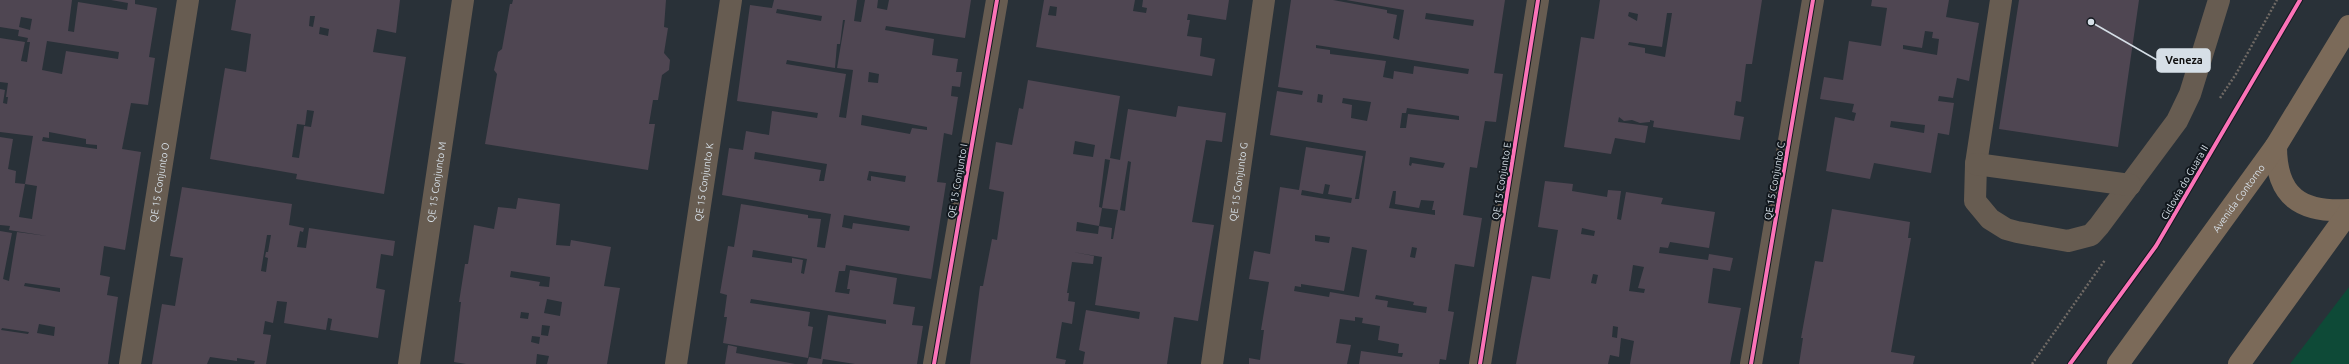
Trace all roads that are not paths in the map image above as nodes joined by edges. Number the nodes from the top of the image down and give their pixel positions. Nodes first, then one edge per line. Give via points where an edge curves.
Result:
1 (188, 0) edge
2 (462, 0) edge
3 (730, 0) edge
4 (997, 0) edge
5 (1264, 0) edge
6 (1538, 0) edge
7 (1813, 0) edge
8 (2000, 0) edge
9 (2219, 0) edge
10 (2349, 26) edge
11 (2276, 146) junction
12 (1976, 164) junction
13 (2130, 185) junction
14 (2349, 211) edge
15 (130, 364) edge
16 (409, 364) edge
17 (676, 364) edge
18 (934, 364) edge
19 (1212, 364) edge
20 (1480, 364) edge
21 (1751, 364) edge
22 (2118, 364) edge
23 (2239, 364) edge

1 - 15 street, QE 15 Conjunto O
2 - 16 street, QE 15 Conjunto M
3 - 17 street, QE 15 Conjunto K
4 - 18 street, QE 15 Conjunto I
5 - 19 street, QE 15 Conjunto G
6 - 20 street, QE 15 Conjunto E
7 - 21 street, QE 15 Conjunto C
8 - 12 street
9 - 13 street via 2192,87 2177,121
10 - 11 main road, Avenida Contorno
11 - 14 main road via 2276,165 2281,181 2294,200 2313,209
11 - 22 main road, Avenida Contorno
12 - 13 street
12 - 13 street via 1975,201 1990,219 2006,229 2068,241 2091,236
14 - 23 main road

